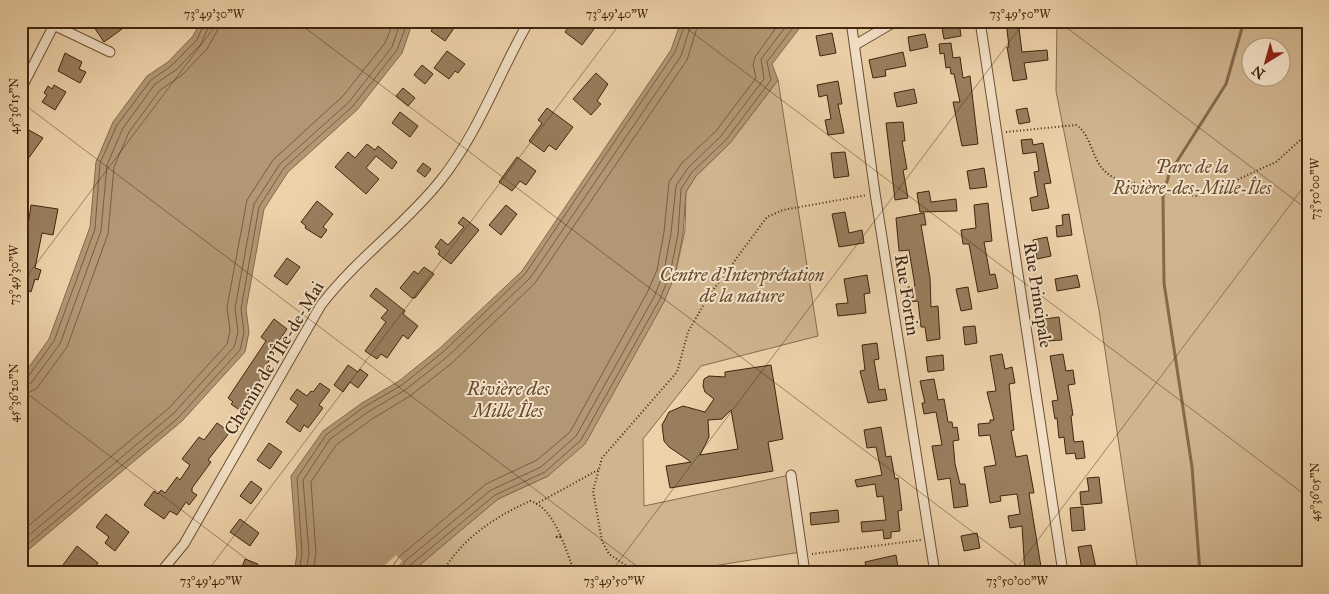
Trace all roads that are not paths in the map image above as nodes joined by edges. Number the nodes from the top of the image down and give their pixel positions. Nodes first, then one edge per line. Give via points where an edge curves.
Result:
1 (529, 21) edge
2 (851, 21) edge
3 (896, 21) edge
4 (980, 21) edge
5 (51, 23) edge
6 (855, 45) junction
7 (110, 52) dead end
8 (21, 89) edge
9 (791, 476) dead end
10 (160, 573) edge
11 (775, 573) edge
12 (779, 573) edge
13 (805, 573) edge
14 (935, 573) edge
15 (1063, 573) edge

1 - 10 street, Chemin de l'Île-de-Mai via 473,128 441,180 340,280 321,305 184,544
2 - 6 street, Rue Fortin
3 - 6 street
4 - 15 street, Rue Principale
5 - 7 street
5 - 8 street
6 - 14 street, Rue Fortin
9 - 13 street
11 - 12 lane

